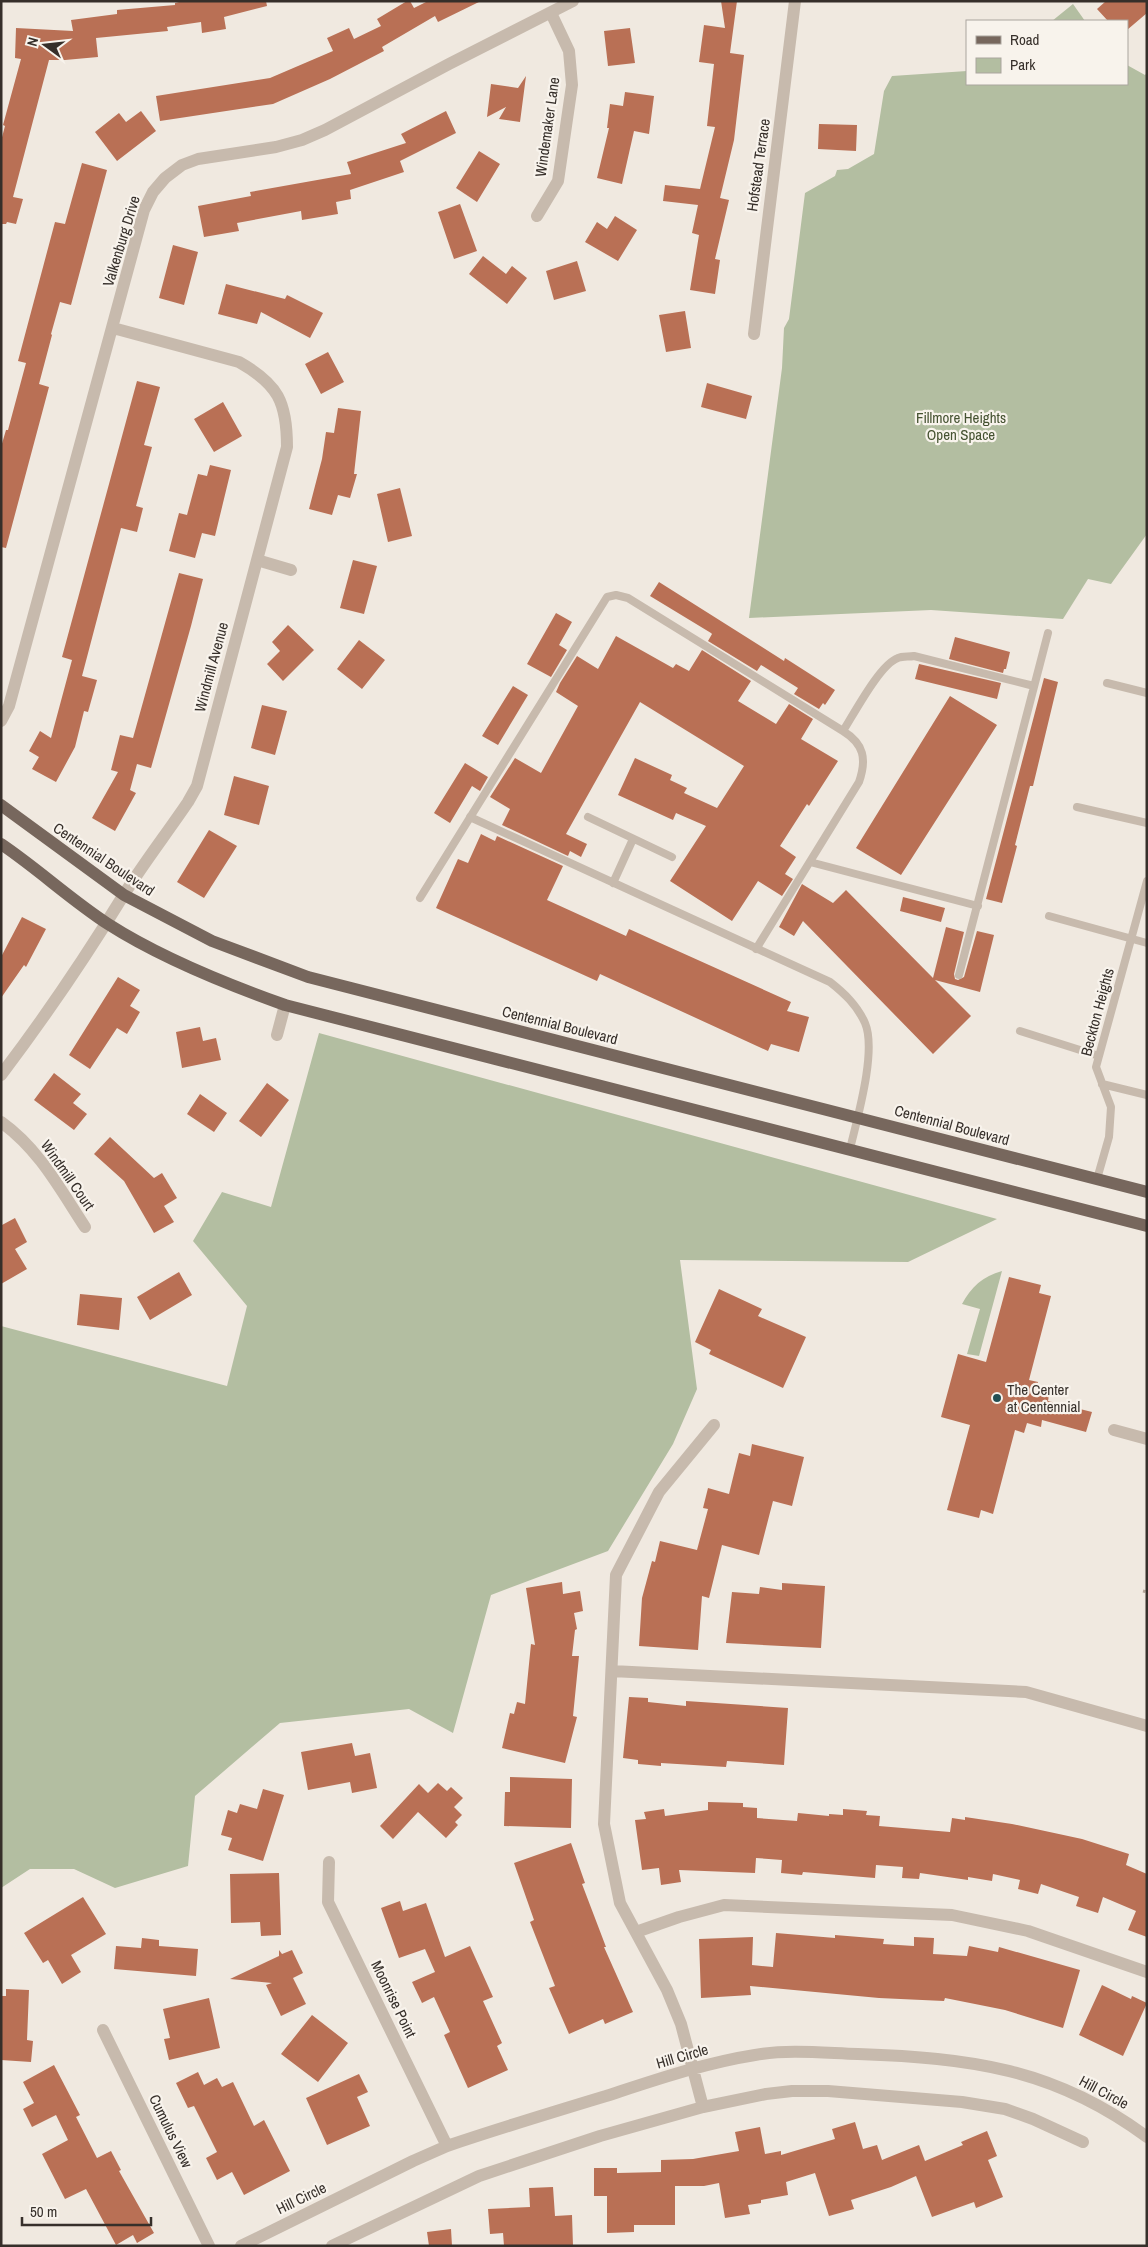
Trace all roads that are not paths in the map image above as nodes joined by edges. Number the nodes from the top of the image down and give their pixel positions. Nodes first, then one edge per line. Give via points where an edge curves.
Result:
1 (573, 1) edge
2 (795, 1) edge
3 (551, 13) junction
4 (536, 216) dead end
5 (112, 328) junction
6 (754, 334) dead end
7 (257, 560) junction
8 (291, 570) dead end
9 (1048, 634) dead end
10 (1107, 683) dead end
11 (1034, 686) junction
12 (1147, 692) edge
13 (1, 721) edge
14 (843, 731) junction
15 (1, 805) edge
16 (1077, 807) dead end
17 (470, 817) junction
18 (588, 818) dead end
19 (1147, 824) edge
20 (633, 838) junction
21 (1, 844) edge
22 (672, 856) dead end
23 (810, 862) junction
24 (1147, 881) edge
25 (613, 882) junction
26 (124, 895) junction
27 (420, 898) dead end
28 (978, 906) junction
29 (1048, 916) dead end
30 (108, 924) junction
31 (1131, 939) junction
32 (1147, 943) edge
33 (756, 948) junction
34 (960, 975) dead end
35 (285, 1005) junction
36 (1020, 1031) dead end
37 (277, 1035) dead end
38 (1099, 1056) junction
39 (1, 1075) edge
40 (1102, 1084) junction
41 (1147, 1095) edge
42 (858, 1117) junction
43 (1, 1122) edge
44 (850, 1149) junction
45 (1097, 1179) junction
46 (1147, 1192) edge
47 (1147, 1226) edge
48 (85, 1227) dead end
49 (714, 1426) dead end
50 (1114, 1430) dead end
51 (1147, 1439) edge
52 (612, 1671) junction
53 (1147, 1726) edge
54 (329, 1862) dead end
55 (636, 1932) junction
56 (1147, 1972) edge
57 (103, 2030) dead end
58 (692, 2069) junction
59 (703, 2107) junction
60 (1147, 2137) edge
61 (1083, 2142) dead end
62 (447, 2146) junction
63 (209, 2246) edge
64 (241, 2246) edge
65 (332, 2246) edge

1 - 3 street, Valkenburg Drive
2 - 6 street, Hofstead Terrace
3 - 4 street, Windemaker Lane via 569,51 572,85 558,181
3 - 5 street, Valkenburg Drive via 317,134 276,147 198,159 182,165 153,192 144,210
5 - 7 street, Windmill Avenue via 239,362 258,372 272,386 282,405 287,447
5 - 13 street, Valkenburg Drive via 9,706
7 - 8 street
7 - 26 street, Windmill Avenue via 197,786
9 - 11 lane
10 - 12 lane
11 - 14 lane via 914,656 898,658 879,675
11 - 28 lane
14 - 17 lane via 628,598 607,597
14 - 23 lane via 855,739 861,749 863,770 859,782
15 - 26 main road, Centennial Boulevard
16 - 19 lane
17 - 25 lane
17 - 27 lane
18 - 20 lane
20 - 22 lane
20 - 25 lane
21 - 30 main road
23 - 28 lane
23 - 33 lane
24 - 31 lane, Beckton Heights
25 - 33 lane
26 - 30 street, Windmill Avenue
26 - 42 main road, Centennial Boulevard via 212,941 308,977
28 - 34 lane
29 - 31 lane
30 - 35 main road via 147,946
30 - 39 street, Windmill Avenue via 36,1030
31 - 32 lane
31 - 38 lane, Beckton Heights
33 - 42 lane via 830,982 847,995 859,1012 866,1025 869,1046
35 - 37 street
35 - 44 main road
36 - 38 lane
38 - 40 lane, Beckton Heights via 1096,1067
40 - 41 lane
40 - 45 lane, Beckton Heights via 1111,1107 1109,1137
42 - 44 lane
42 - 45 main road, Centennial Boulevard
43 - 48 street, Windmill Court via 42,1161
44 - 47 main road
45 - 46 main road, Centennial Boulevard
49 - 52 street via 659,1492 616,1576
50 - 51 street
52 - 53 street via 1026,1692
52 - 55 street via 604,1824 620,1903
54 - 62 street, Moonrise Point via 328,1902
55 - 56 street via 724,1905 952,1915 1028,1930
55 - 58 street via 681,2024
57 - 63 street, Cumulus View
58 - 59 street
58 - 60 street, Hill Circle via 732,2059 792,2051 917,2057 994,2066 1062,2088 1115,2115
58 - 62 street, Hill Circle
59 - 61 street via 792,2091 902,2096 1005,2109
59 - 65 street via 600,2136 479,2176
62 - 64 street, Hill Circle

